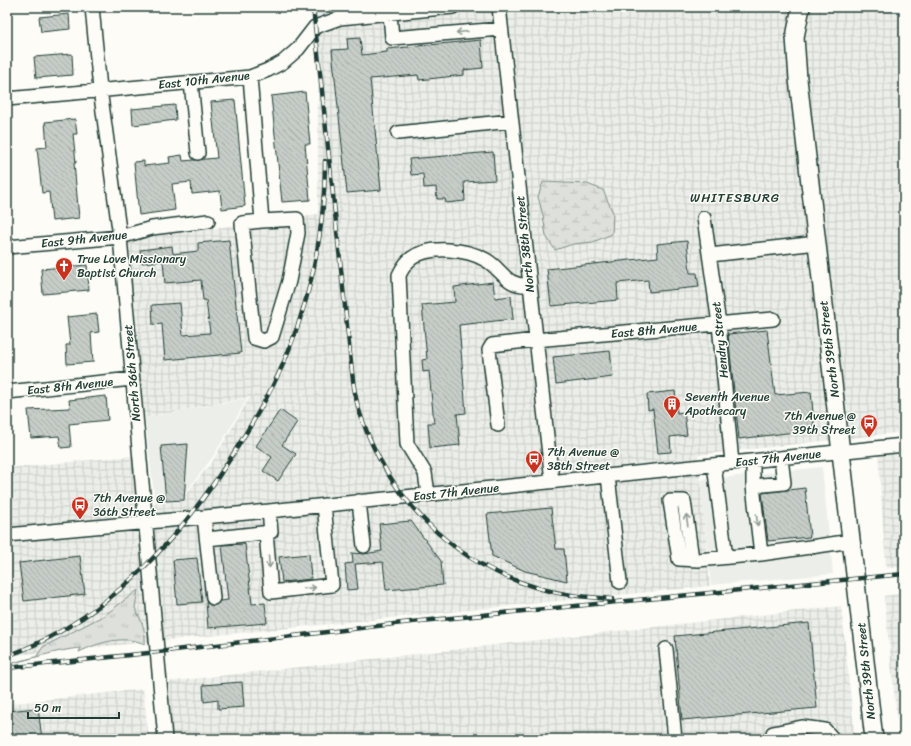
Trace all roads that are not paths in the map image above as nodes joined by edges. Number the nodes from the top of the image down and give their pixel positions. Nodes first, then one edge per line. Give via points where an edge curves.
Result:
1 (92, 7) edge
2 (453, 7) edge
3 (499, 7) edge
4 (801, 7) edge
5 (390, 14) junction
6 (501, 29) junction
7 (250, 77) junction
8 (191, 82) junction
9 (100, 89) junction
10 (7, 99) edge
11 (511, 121) junction
12 (398, 133) dead end
13 (198, 153) dead end
14 (704, 218) dead end
15 (208, 221) dead end
16 (262, 221) junction
17 (120, 237) junction
18 (817, 243) junction
19 (7, 246) edge
20 (710, 255) junction
21 (529, 285) junction
22 (773, 319) dead end
23 (719, 324) junction
24 (535, 340) junction
25 (132, 379) junction
26 (7, 392) edge
27 (498, 426) dead end
28 (904, 445) edge
29 (841, 452) junction
30 (781, 458) junction
31 (753, 461) junction
32 (732, 463) junction
33 (714, 465) junction
34 (608, 476) junction
35 (552, 482) junction
36 (753, 486) junction
37 (428, 494) junction
38 (359, 501) junction
39 (324, 505) junction
40 (269, 511) junction
41 (204, 517) junction
42 (146, 523) junction
43 (266, 532) junction
44 (7, 535) edge
45 (207, 538) junction
46 (852, 541) junction
47 (364, 546) dead end
48 (761, 554) junction
49 (726, 558) junction
50 (692, 559) dead end
51 (620, 582) dead end
52 (213, 598) dead end
53 (666, 649) dead end
54 (165, 739) edge
55 (675, 739) edge
56 (772, 739) edge
57 (833, 739) edge
58 (874, 739) edge

1 - 9 street, North 36th Street
2 - 5 street, East 10th Avenue
3 - 6 street, North 38th Street
4 - 18 main road, North 39th Street via 795,37
6 -> 5 street via 392,38
5 - 7 street, East 10th Avenue via 340,18 315,27 298,49 283,62
6 - 11 street, North 38th Street
7 - 8 street, East 10th Avenue
7 - 16 street
8 - 9 street, East 10th Avenue
8 - 13 street
9 - 10 street, East 10th Avenue
9 - 17 street, North 36th Street
11 - 12 street
11 - 21 street, North 38th Street
14 - 20 street, Hendry Street
15 - 17 street, East 9th Avenue via 152,228
16 - 16 street via 242,223 254,338 264,341 272,337 277,322 289,281 298,233 297,219
17 - 19 street, East 9th Avenue
17 - 25 street, North 36th Street
18 - 20 street
18 - 29 main road, North 39th Street
20 - 23 street, Hendry Street
21 - 24 street, North 38th Street
21 - 37 street via 512,283 487,261 472,252 444,250 422,253 411,258 399,275 407,444 426,473
22 - 23 street, East 8th Avenue
23 - 24 street, East 8th Avenue
23 - 32 street, Hendry Street
24 - 27 street, East 8th Avenue via 492,345 489,350
24 - 35 street, North 38th Street
25 - 26 street, East 8th Avenue
25 - 42 street, North 36th Street
28 - 29 street, East 7th Avenue
29 - 30 street, East 7th Avenue
29 - 46 main road, North 39th Street
30 - 31 street, East 7th Avenue
30 - 36 street via 784,483
31 - 32 street, East 7th Avenue
31 - 36 street
32 - 33 street, East 7th Avenue
33 - 34 street, East 7th Avenue
33 - 49 street
34 - 35 street, East 7th Avenue
34 - 51 street
35 - 37 street, East 7th Avenue
36 -> 48 street
37 - 38 street, East 7th Avenue
38 - 39 street, East 7th Avenue
38 - 47 street
39 - 40 street, East 7th Avenue
43 -> 39 street via 271,592 332,585
40 - 41 street, East 7th Avenue
40 - 43 street via 272,532
41 - 42 street, East 7th Avenue
41 - 45 street
42 - 44 street, East 7th Avenue
42 - 54 street, North 36th Street
43 - 45 street
45 - 52 street
46 - 48 street
46 - 58 main road, North 39th Street
48 - 49 street
49 - 50 street
53 - 55 street
56 - 57 street via 773,733 802,727 825,730

